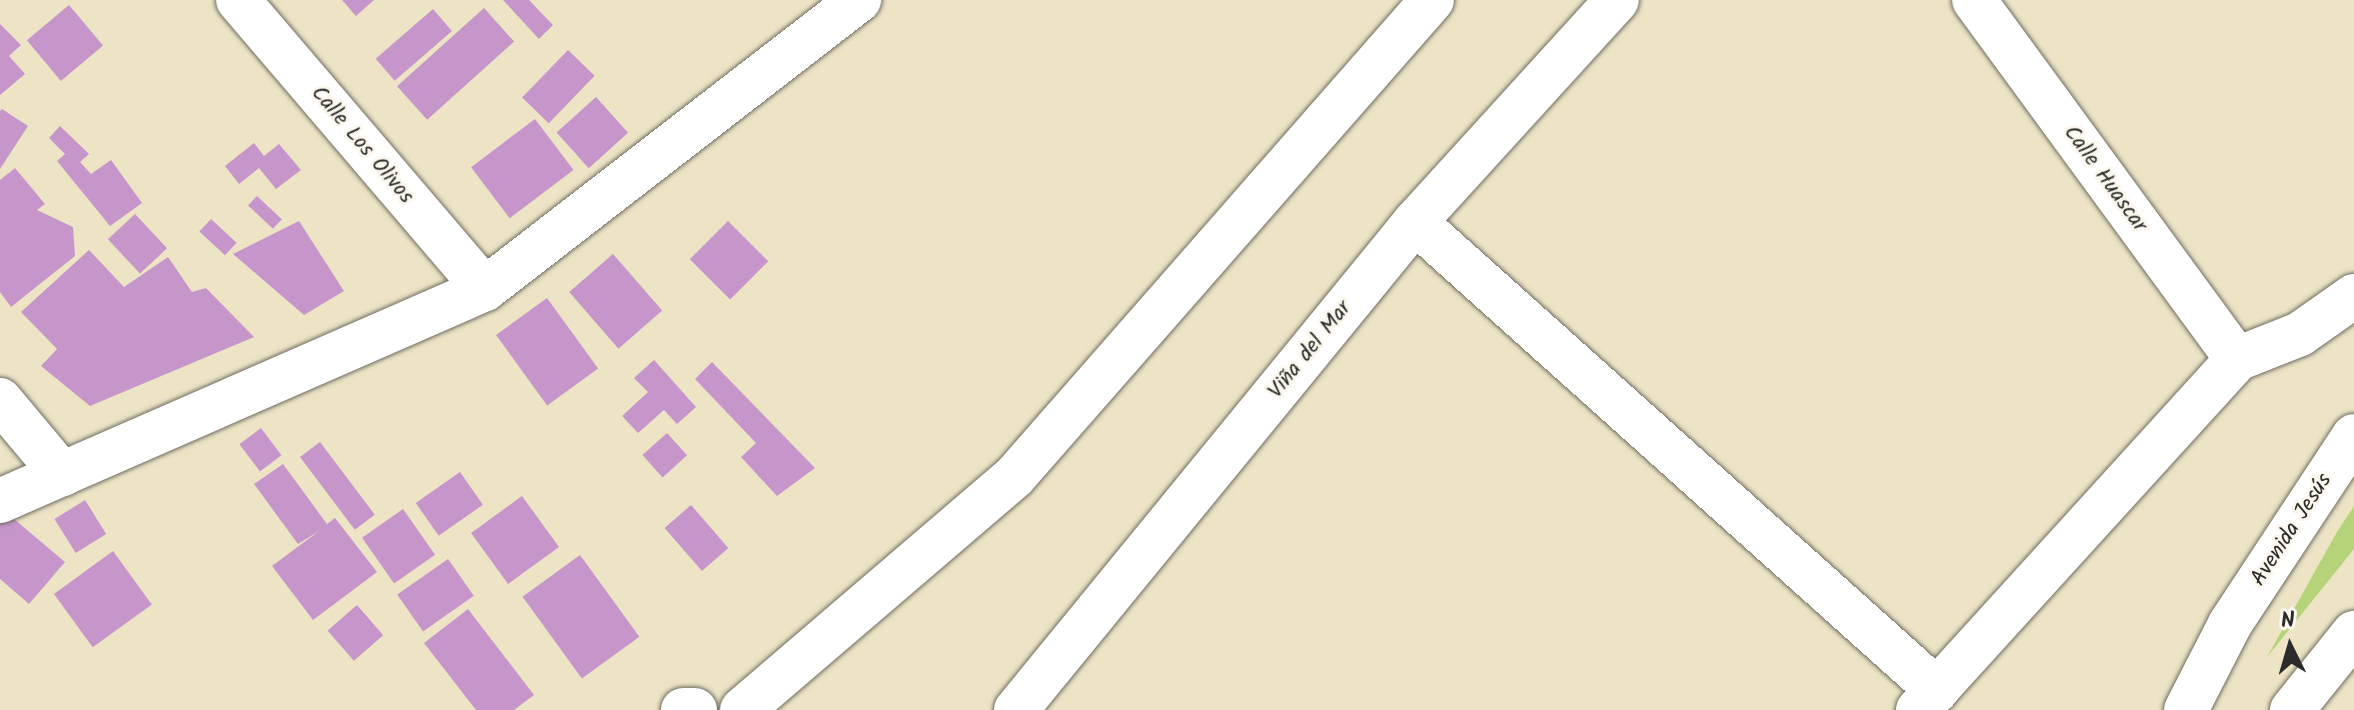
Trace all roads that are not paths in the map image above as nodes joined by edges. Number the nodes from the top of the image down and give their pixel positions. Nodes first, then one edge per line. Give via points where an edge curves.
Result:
1 (238, 0) edge
2 (1432, 0) edge
3 (1617, 0) edge
4 (1974, 0) edge
5 (841, 5) edge
6 (1415, 222) junction
7 (485, 289) junction
8 (2354, 296) edge
9 (2237, 359) junction
10 (0, 400) edge
11 (2354, 436) edge
12 (62, 474) junction
13 (0, 501) edge
14 (2354, 633) edge
15 (1928, 700) edge
16 (683, 710) edge
17 (695, 710) edge
18 (742, 710) edge
19 (1016, 710) edge
20 (2186, 710) edge
21 (2292, 710) edge

1 - 7 street, Calle Los Olivos
2 - 18 street via 1014,477
3 - 6 street, Viña del Mar
4 - 9 street, Calle Huascar
5 - 7 street
6 - 15 street
6 - 19 street, Viña del Mar
7 - 12 street
8 - 9 street via 2300,334
9 - 15 street
10 - 12 street
11 - 20 street, Avenida Jesús via 2230,624
12 - 13 street
14 - 21 street
16 - 17 street

